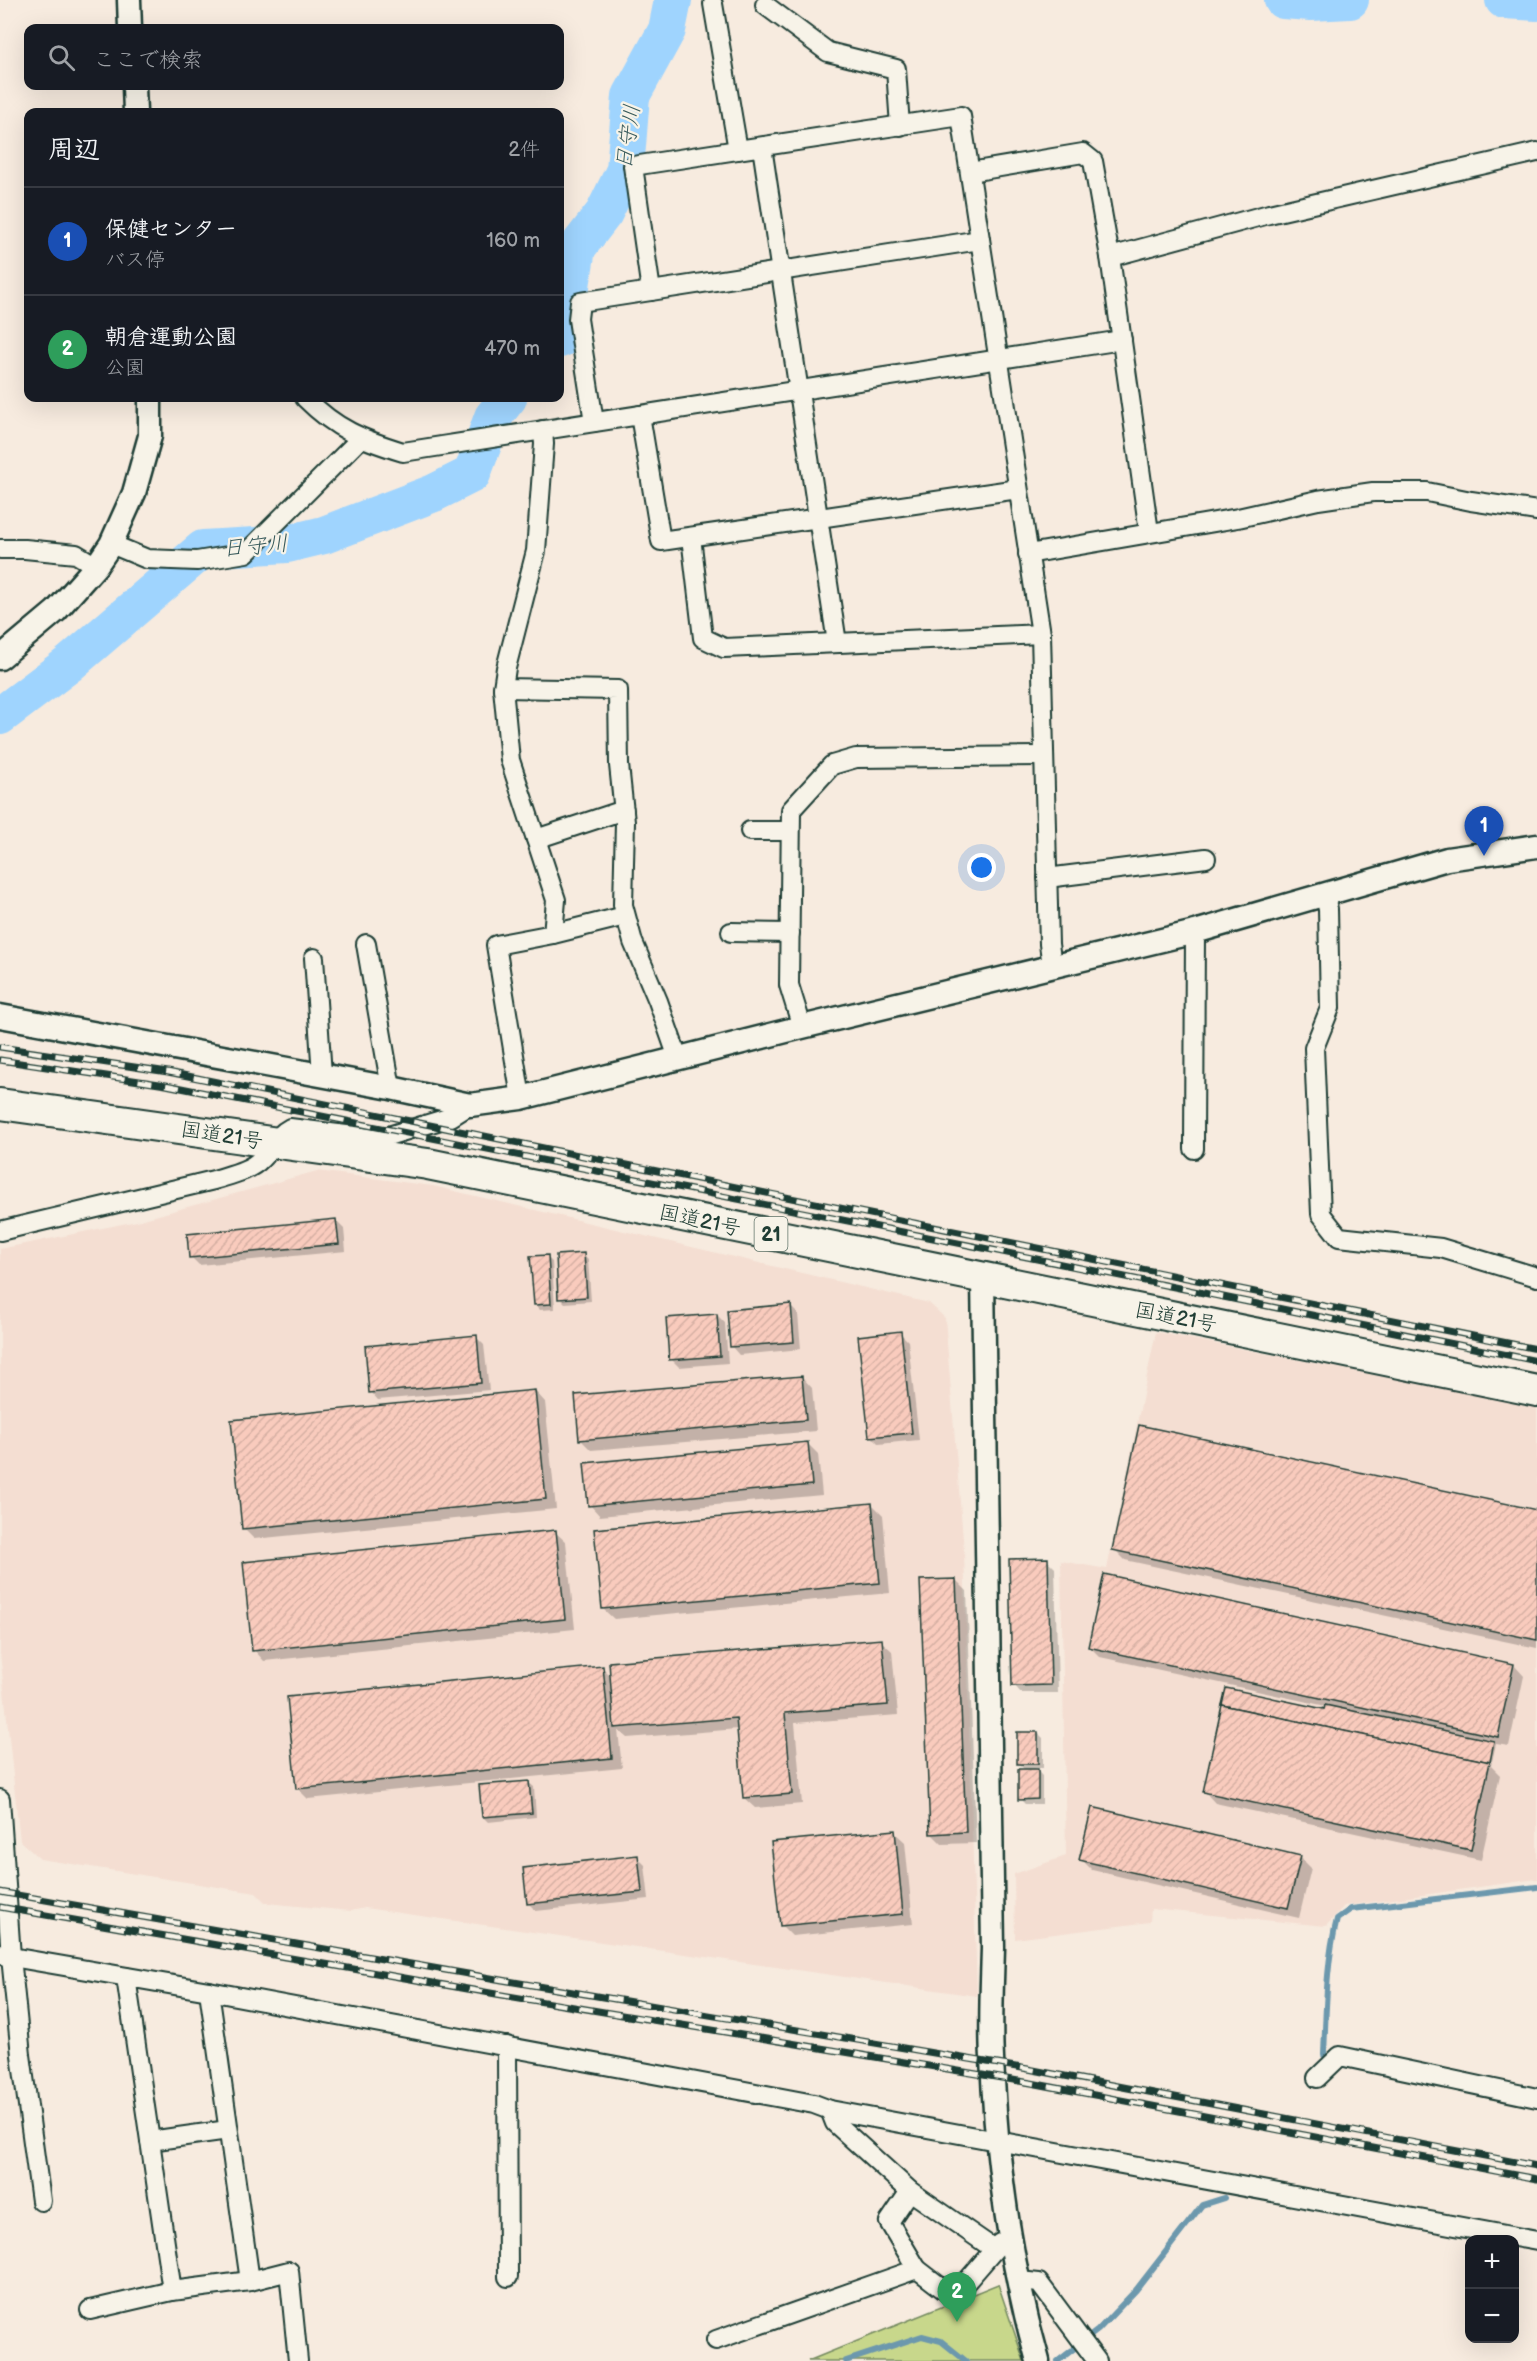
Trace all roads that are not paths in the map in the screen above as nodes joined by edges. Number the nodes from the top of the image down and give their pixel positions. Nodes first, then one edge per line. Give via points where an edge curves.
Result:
1 (129, 0) edge
2 (713, 4) dead end
3 (765, 5) dead end
4 (130, 24) edge
5 (134, 90) edge
6 (135, 108) edge
7 (900, 126) junction
8 (762, 147) junction
9 (738, 150) junction
10 (1537, 152) edge
11 (970, 172) junction
12 (980, 240) junction
13 (1110, 257) junction
14 (781, 271) junction
15 (651, 291) junction
16 (1122, 340) junction
17 (998, 360) junction
18 (799, 391) junction
19 (150, 402) edge
20 (309, 402) edge
21 (640, 416) junction
22 (594, 422) junction
23 (543, 430) junction
24 (360, 439) junction
25 (1018, 489) junction
26 (1537, 511) edge
27 (818, 518) junction
28 (1149, 532) junction
29 (691, 537) junction
30 (111, 544) junction
31 (0, 549) edge
32 (1028, 554) junction
33 (96, 566) junction
34 (1041, 634) junction
35 (837, 643) junction
36 (0, 658) edge
37 (503, 688) junction
38 (1044, 756) junction
39 (624, 810) junction
40 (750, 831) dead end
41 (790, 831) junction
42 (536, 839) junction
43 (1537, 846) edge
44 (1206, 858) dead end
45 (1047, 878) junction
46 (1324, 894) junction
47 (625, 916) junction
48 (731, 932) dead end
49 (1195, 932) junction
50 (553, 933) junction
51 (790, 933) junction
52 (366, 944) dead end
53 (314, 958) dead end
54 (1052, 966) junction
55 (0, 1016) edge
56 (802, 1027) junction
57 (678, 1058) junction
58 (322, 1075) junction
59 (392, 1088) junction
60 (521, 1098) junction
61 (0, 1104) edge
62 (470, 1105) junction
63 (274, 1143) junction
64 (1194, 1149) dead end
65 (0, 1231) edge
66 (1537, 1277) edge
67 (983, 1278) junction
68 (1537, 1391) edge
69 (0, 1799) edge
70 (6, 1956) edge
71 (126, 1977) junction
72 (208, 1991) junction
73 (507, 2046) junction
74 (1317, 2078) dead end
75 (1537, 2098) edge
76 (830, 2110) junction
77 (228, 2130) junction
78 (150, 2141) junction
79 (998, 2141) junction
80 (910, 2191) junction
81 (41, 2201) dead end
82 (1537, 2241) edge
83 (1002, 2244) junction
84 (917, 2269) junction
85 (508, 2277) dead end
86 (250, 2281) junction
87 (1019, 2281) junction
88 (172, 2291) junction
89 (90, 2310) dead end
90 (716, 2340) dead end
91 (298, 2361) edge
92 (1038, 2361) edge
93 (1097, 2361) edge

1 - 4 street
2 - 9 street
3 - 7 street via 828,52 896,69
5 - 6 street
7 - 8 street
7 - 11 street via 961,116
8 - 9 street
8 - 14 street
9 - 15 street via 633,166
10 - 13 street via 1247,220
11 - 12 street
11 - 13 street via 1083,153 1093,161
12 - 14 street
12 - 17 street
13 - 16 street
14 - 15 street
14 - 18 street
15 - 22 street via 580,302 578,319
16 - 17 street
16 - 28 street
17 - 18 street
17 - 25 street
18 - 21 street
18 - 27 street
19 - 30 street via 150,436 134,493
20 - 24 street
21 - 22 street
21 - 29 street via 661,541
22 - 23 street
23 - 24 street via 403,452
23 - 37 street via 536,551
24 - 30 street via 246,553 197,561 147,559
25 - 27 street
25 - 32 street
26 - 28 street via 1427,492 1373,492
27 - 29 street
27 - 35 street
28 - 32 street
29 - 35 street via 703,638 724,648
30 - 33 street
31 - 33 street via 76,555
32 - 34 street
33 - 36 street via 56,611
34 - 35 street
34 - 38 street
37 - 39 street via 618,690
37 - 42 street via 510,760
38 - 41 street via 856,758 832,765 791,810
38 - 45 street
39 - 42 street
39 - 47 street
40 - 41 street
41 - 51 street
42 - 50 street via 556,900
43 - 46 street via 1447,859
44 - 45 street
45 - 54 street
46 - 49 street
46 - 66 street via 1328,909 1330,1008 1314,1048 1321,1214 1339,1237 1441,1248
47 - 50 street
47 - 57 street
48 - 51 street
49 - 54 street
49 - 64 street
50 - 60 street via 496,945
51 - 56 street via 789,985
52 - 59 street
53 - 58 street
54 - 56 street
55 - 58 street
56 - 57 street
57 - 60 street
58 - 59 street
59 - 62 street
60 - 62 street
61 - 63 highway, 国道21号 / 21
62 - 63 street via 451,1117 390,1137 378,1139 290,1128 281,1132
63 - 65 street via 260,1161 214,1180
63 - 67 highway, 国道21号 / 21 via 428,1164
67 - 68 highway, 国道21号 / 21
67 - 79 street via 993,1948 991,2056
69 - 70 street
70 - 71 street
70 - 81 street
71 - 72 street
71 - 78 street
72 - 73 street
72 - 77 street
73 - 76 street
73 - 85 street
74 - 75 street via 1340,2056
76 - 79 street
76 - 80 street via 835,2123
77 - 78 street
77 - 86 street
78 - 88 street
79 - 82 street
79 - 83 street
80 - 83 street
80 - 84 street via 889,2222
83 - 84 street via 967,2281 947,2292
83 - 87 street
84 - 90 street
86 - 88 street
86 - 91 street via 289,2271
87 - 92 street
87 - 93 street via 1039,2283
88 - 89 street

